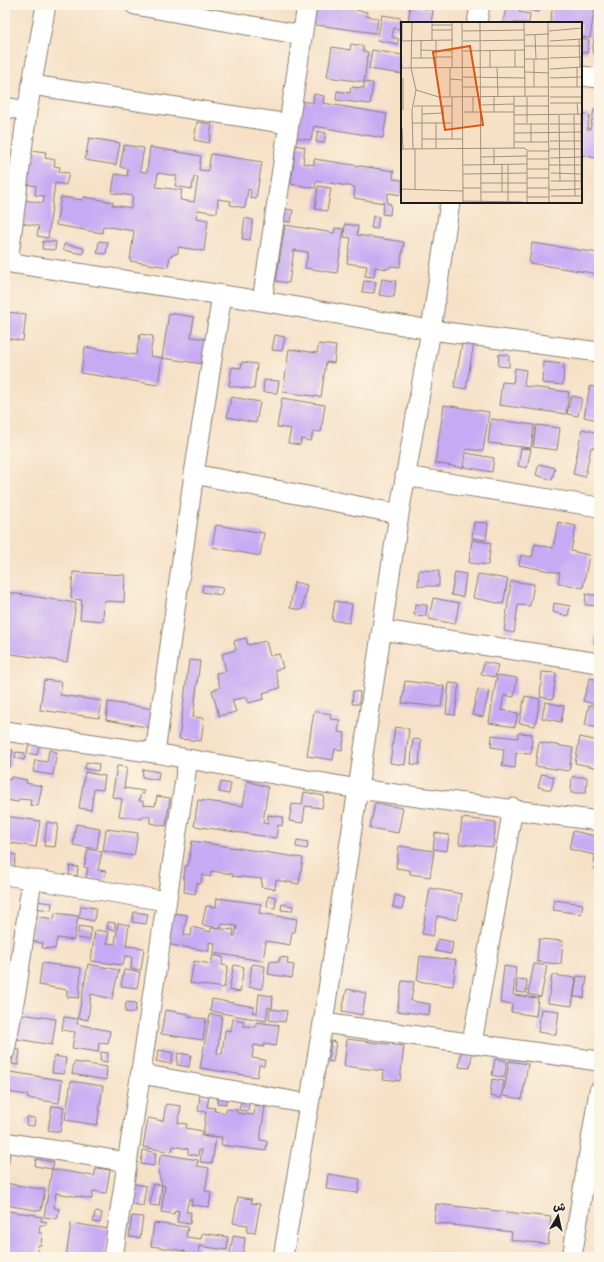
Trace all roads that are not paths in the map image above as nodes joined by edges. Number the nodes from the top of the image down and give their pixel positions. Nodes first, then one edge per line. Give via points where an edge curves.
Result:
1 (46, 5) edge
2 (135, 5) edge
3 (307, 5) edge
4 (480, 5) edge
5 (477, 22) edge
6 (302, 35) junction
7 (582, 76) edge
8 (599, 78) edge
9 (32, 85) junction
10 (5, 107) edge
11 (27, 111) junction
12 (289, 124) junction
13 (450, 203) edge
14 (6, 262) edge
15 (222, 295) junction
16 (262, 301) junction
17 (431, 330) junction
18 (599, 352) edge
19 (194, 474) junction
20 (405, 476) junction
21 (599, 507) edge
22 (399, 514) junction
23 (382, 630) junction
24 (599, 663) edge
25 (5, 731) edge
26 (155, 753) junction
27 (188, 759) junction
28 (358, 789) junction
29 (513, 808) junction
30 (599, 821) edge
31 (5, 875) edge
32 (32, 879) junction
33 (166, 901) junction
34 (11, 986) edge
35 (323, 1023) junction
36 (472, 1043) junction
37 (5, 1051) edge
38 (599, 1061) edge
39 (141, 1074) junction
40 (599, 1091) edge
41 (309, 1104) junction
42 (5, 1142) edge
43 (127, 1162) junction
44 (113, 1257) edge
45 (283, 1257) edge
46 (572, 1257) edge

1 - 9 street
2 - 6 street
3 - 6 street
4 - 5 street
6 - 12 street
7 - 8 street
9 - 11 street
9 - 12 street
10 - 11 street
11 - 14 street
12 - 16 street
13 - 17 street
14 - 15 street
15 - 16 street
15 - 19 street
16 - 17 street
17 - 18 street
17 - 20 street
19 - 22 street
19 - 26 street
20 - 21 street
20 - 22 street
22 - 23 street
23 - 24 street
23 - 28 street
25 - 26 street
26 - 27 street
27 - 28 street
27 - 33 street
28 - 29 street
28 - 35 street
29 - 30 street
29 - 36 street
31 - 32 street
32 - 33 street
32 - 34 street
33 - 39 street
34 - 37 street
35 - 36 street
35 - 41 street
36 - 38 street
39 - 41 street
39 - 43 street
40 - 46 street
41 - 45 street
42 - 43 street
43 - 44 street

